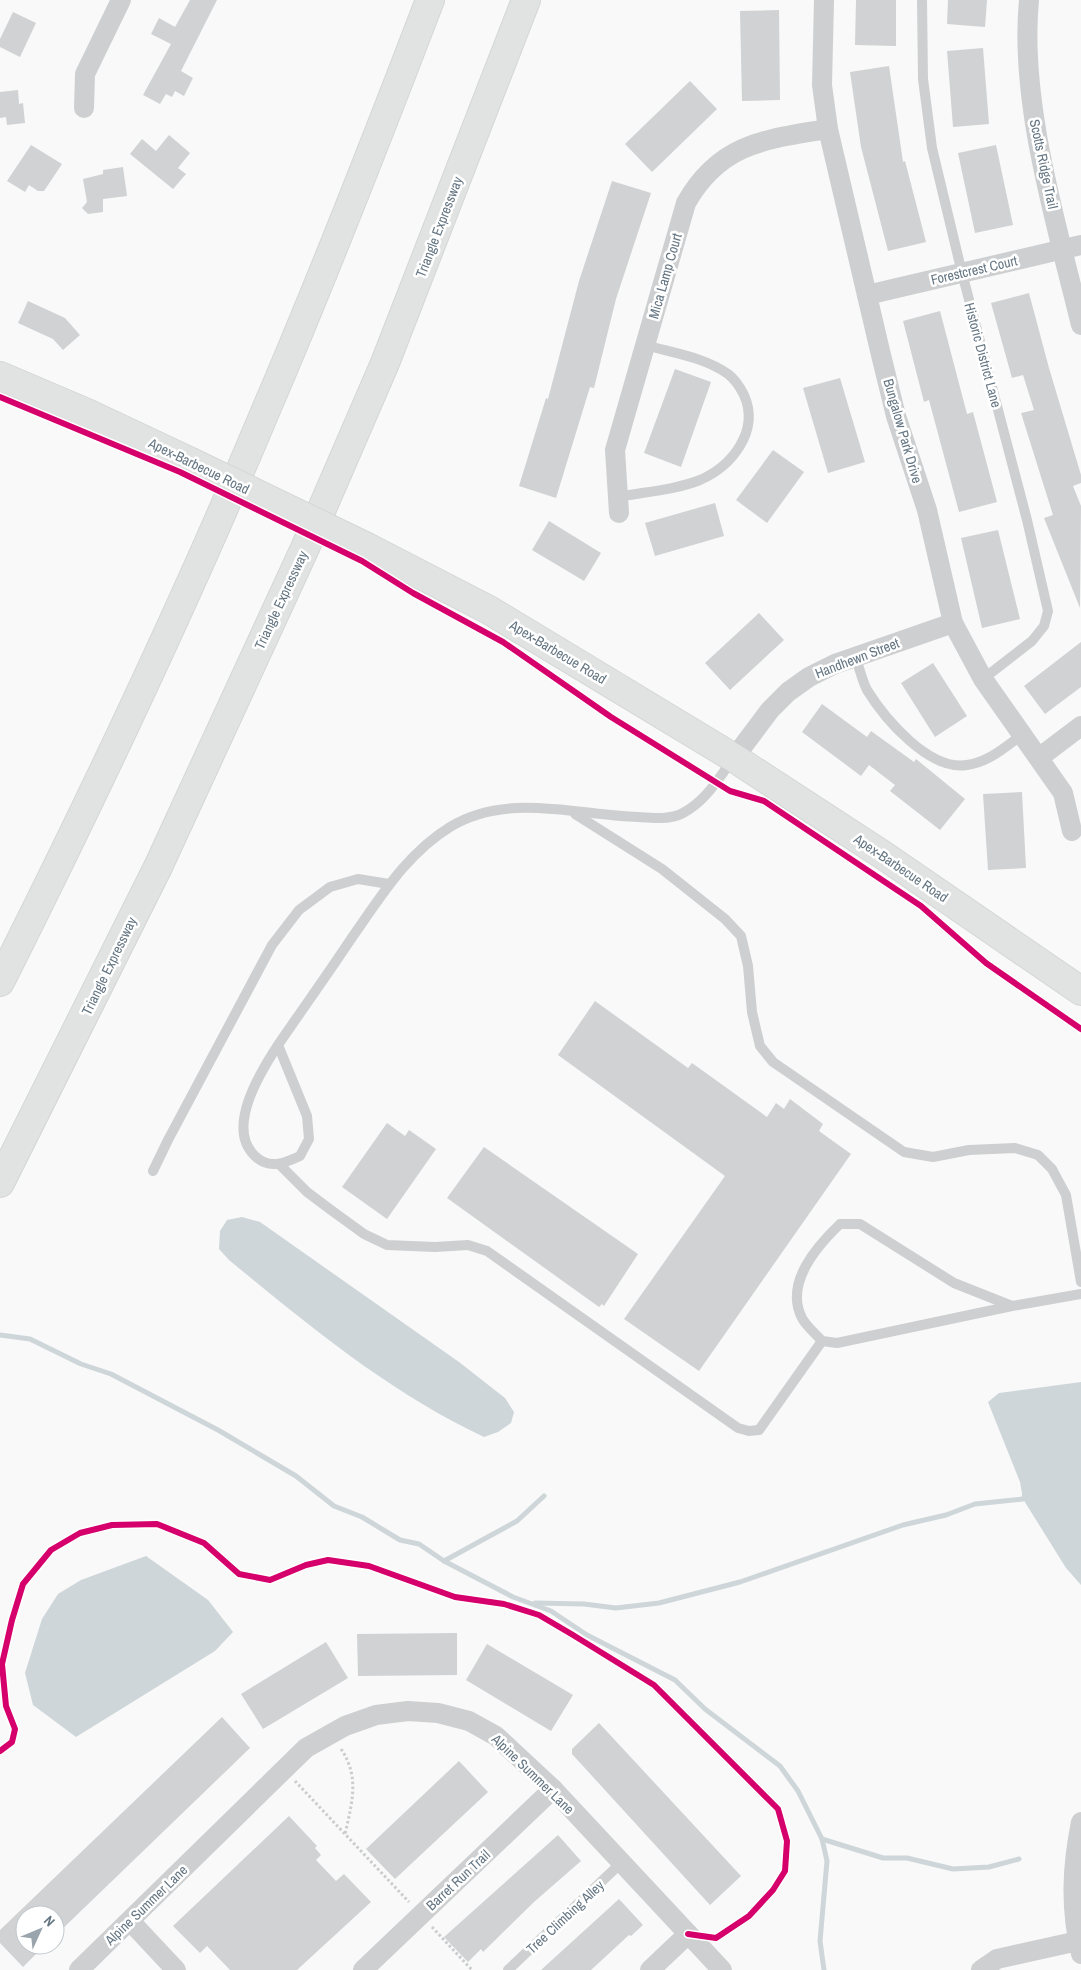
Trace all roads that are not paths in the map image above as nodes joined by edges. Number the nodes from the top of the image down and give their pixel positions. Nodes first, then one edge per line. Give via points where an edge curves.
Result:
1 (121, 0) edge
2 (430, 0) edge
3 (526, 0) edge
4 (824, 0) edge
5 (922, 0) edge
6 (1029, 0) edge
7 (84, 108) dead end
8 (828, 129) junction
9 (1072, 247) edge
10 (962, 273) junction
11 (867, 295) junction
12 (1081, 325) edge
13 (645, 345) junction
14 (0, 376) edge
15 (618, 505) joint
16 (953, 623) junction
17 (856, 657) junction
18 (983, 679) junction
19 (1081, 726) edge
20 (1023, 734) junction
21 (1040, 757) junction
22 (734, 758) junction
23 (572, 812) junction
24 (1072, 831) dead end
25 (389, 884) junction
26 (0, 982) edge
27 (1081, 991) edge
28 (278, 1045) junction
29 (279, 1164) junction
30 (153, 1171) dead end
31 (0, 1183) edge
32 (1081, 1282) edge
33 (1081, 1294) edge
34 (1012, 1306) junction
35 (822, 1341) junction
36 (553, 1790) junction
37 (1081, 1822) edge
38 (622, 1863) junction
39 (130, 1921) junction
40 (688, 1934) junction
41 (1080, 1947) edge
42 (79, 1970) edge
43 (176, 1970) edge
44 (363, 1970) edge
45 (508, 1970) edge
46 (650, 1970) edge
47 (722, 1970) edge
48 (981, 1970) edge

1 - 7 street via 84,74
2 - 26 main road via 264,415 122,732
3 - 31 main road, Triangle Expressway via 385,363 305,548 158,867
4 - 8 street, Bungalow Park Drive via 822,85
5 - 10 lane, Historic District Lane via 923,79 932,148
6 - 9 street, Scotts Ridge Trail via 1031,98
8 - 11 street, Bungalow Park Drive
8 - 13 street, Mica Lamp Court via 763,139 714,167 702,180 682,216
9 - 10 street, Forestcrest Court
9 - 12 street, Scotts Ridge Trail
10 - 11 street, Forestcrest Court
10 - 18 lane, Historic District Lane via 1048,611 1044,626 1032,641
11 - 16 street, Bungalow Park Drive via 896,416 934,538
13 - 15 street, Mica Lamp Court via 615,450
13 - 15 lane via 695,358 730,375 748,404 746,436 728,462 700,480
14 - 22 main road, Apex-Barbecue Road, bridge via 189,461 489,610
16 - 17 street, Handhewn Street
16 - 18 street, Bungalow Park Drive
17 - 20 lane via 866,688 883,712 901,733 929,756 965,766 984,761
17 - 22 street, Handhewn Street via 809,676 788,692 770,710
18 - 20 street, Bungalow Park Drive
19 - 21 street
20 - 21 street, Bungalow Park Drive
21 - 24 street, Bungalow Park Drive via 1063,793
22 - 23 lane via 703,800 681,814 660,818
22 - 27 main road, Apex-Barbecue Road
23 - 25 lane via 527,806 476,814 451,826 421,847
23 - 32 lane via 662,869 725,919 741,936 760,1046 772,1062 904,1152 933,1157 969,1150 1015,1148 1038,1154 1052,1169 1066,1194
25 - 28 lane
25 - 30 lane via 358,879 330,887 299,910 272,945
28 - 29 lane via 307,1116 309,1139 300,1156
28 - 29 lane via 248,1100 243,1126 249,1151 260,1161
29 - 35 lane via 308,1192 364,1234 387,1244 468,1245 487,1251 738,1428 758,1430
33 - 34 lane
34 - 35 lane via 837,1343
34 - 35 lane via 954,1283 860,1224 840,1224 804,1268 796,1297 802,1318
36 - 38 street, Alpine Summer Lane
36 - 39 street, Alpine Summer Lane via 496,1736 469,1721 438,1713 408,1711 376,1715 345,1726 306,1748
36 - 44 street, Barret Run Trail
37 - 41 street via 1072,1883
38 - 40 street, Alpine Summer Lane
38 - 45 lane, Tree Climbing Alley
39 - 42 street, Alpine Summer Lane
39 - 43 street
40 - 46 street
40 - 47 street, Alpine Summer Lane
41 - 48 street via 997,1959

